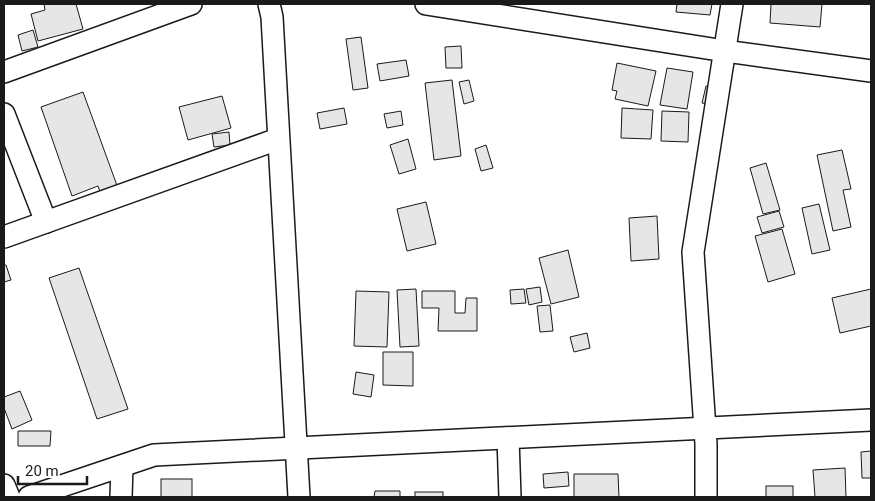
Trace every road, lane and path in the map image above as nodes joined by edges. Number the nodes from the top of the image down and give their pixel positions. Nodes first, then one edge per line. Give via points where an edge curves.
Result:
1 (191, 4) edge
2 (268, 4) edge
3 (426, 4) edge
4 (732, 4) edge
5 (524, 11) edge
6 (725, 51) junction
7 (871, 70) edge
8 (4, 72) edge
9 (4, 114) edge
10 (278, 139) junction
11 (46, 222) junction
12 (4, 237) edge
13 (871, 420) edge
14 (705, 429) junction
15 (508, 438) junction
16 (296, 448) junction
17 (122, 466) junction
18 (4, 485) edge
19 (9, 497) edge
20 (29, 497) edge
21 (121, 497) edge
22 (299, 497) edge
23 (510, 497) edge
24 (706, 497) edge

1 - 8 street
2 - 10 street via 272,17
3 - 5 street
4 - 6 street
5 - 6 street
6 - 7 street
6 - 14 street via 693,252
9 - 11 street
10 - 11 street
10 - 16 street
11 - 12 street
13 - 14 street
14 - 15 street
14 - 24 street
15 - 16 street
15 - 23 street
16 - 17 street via 154,455
16 - 22 street
17 - 20 street
17 - 21 street
18 - 19 street

